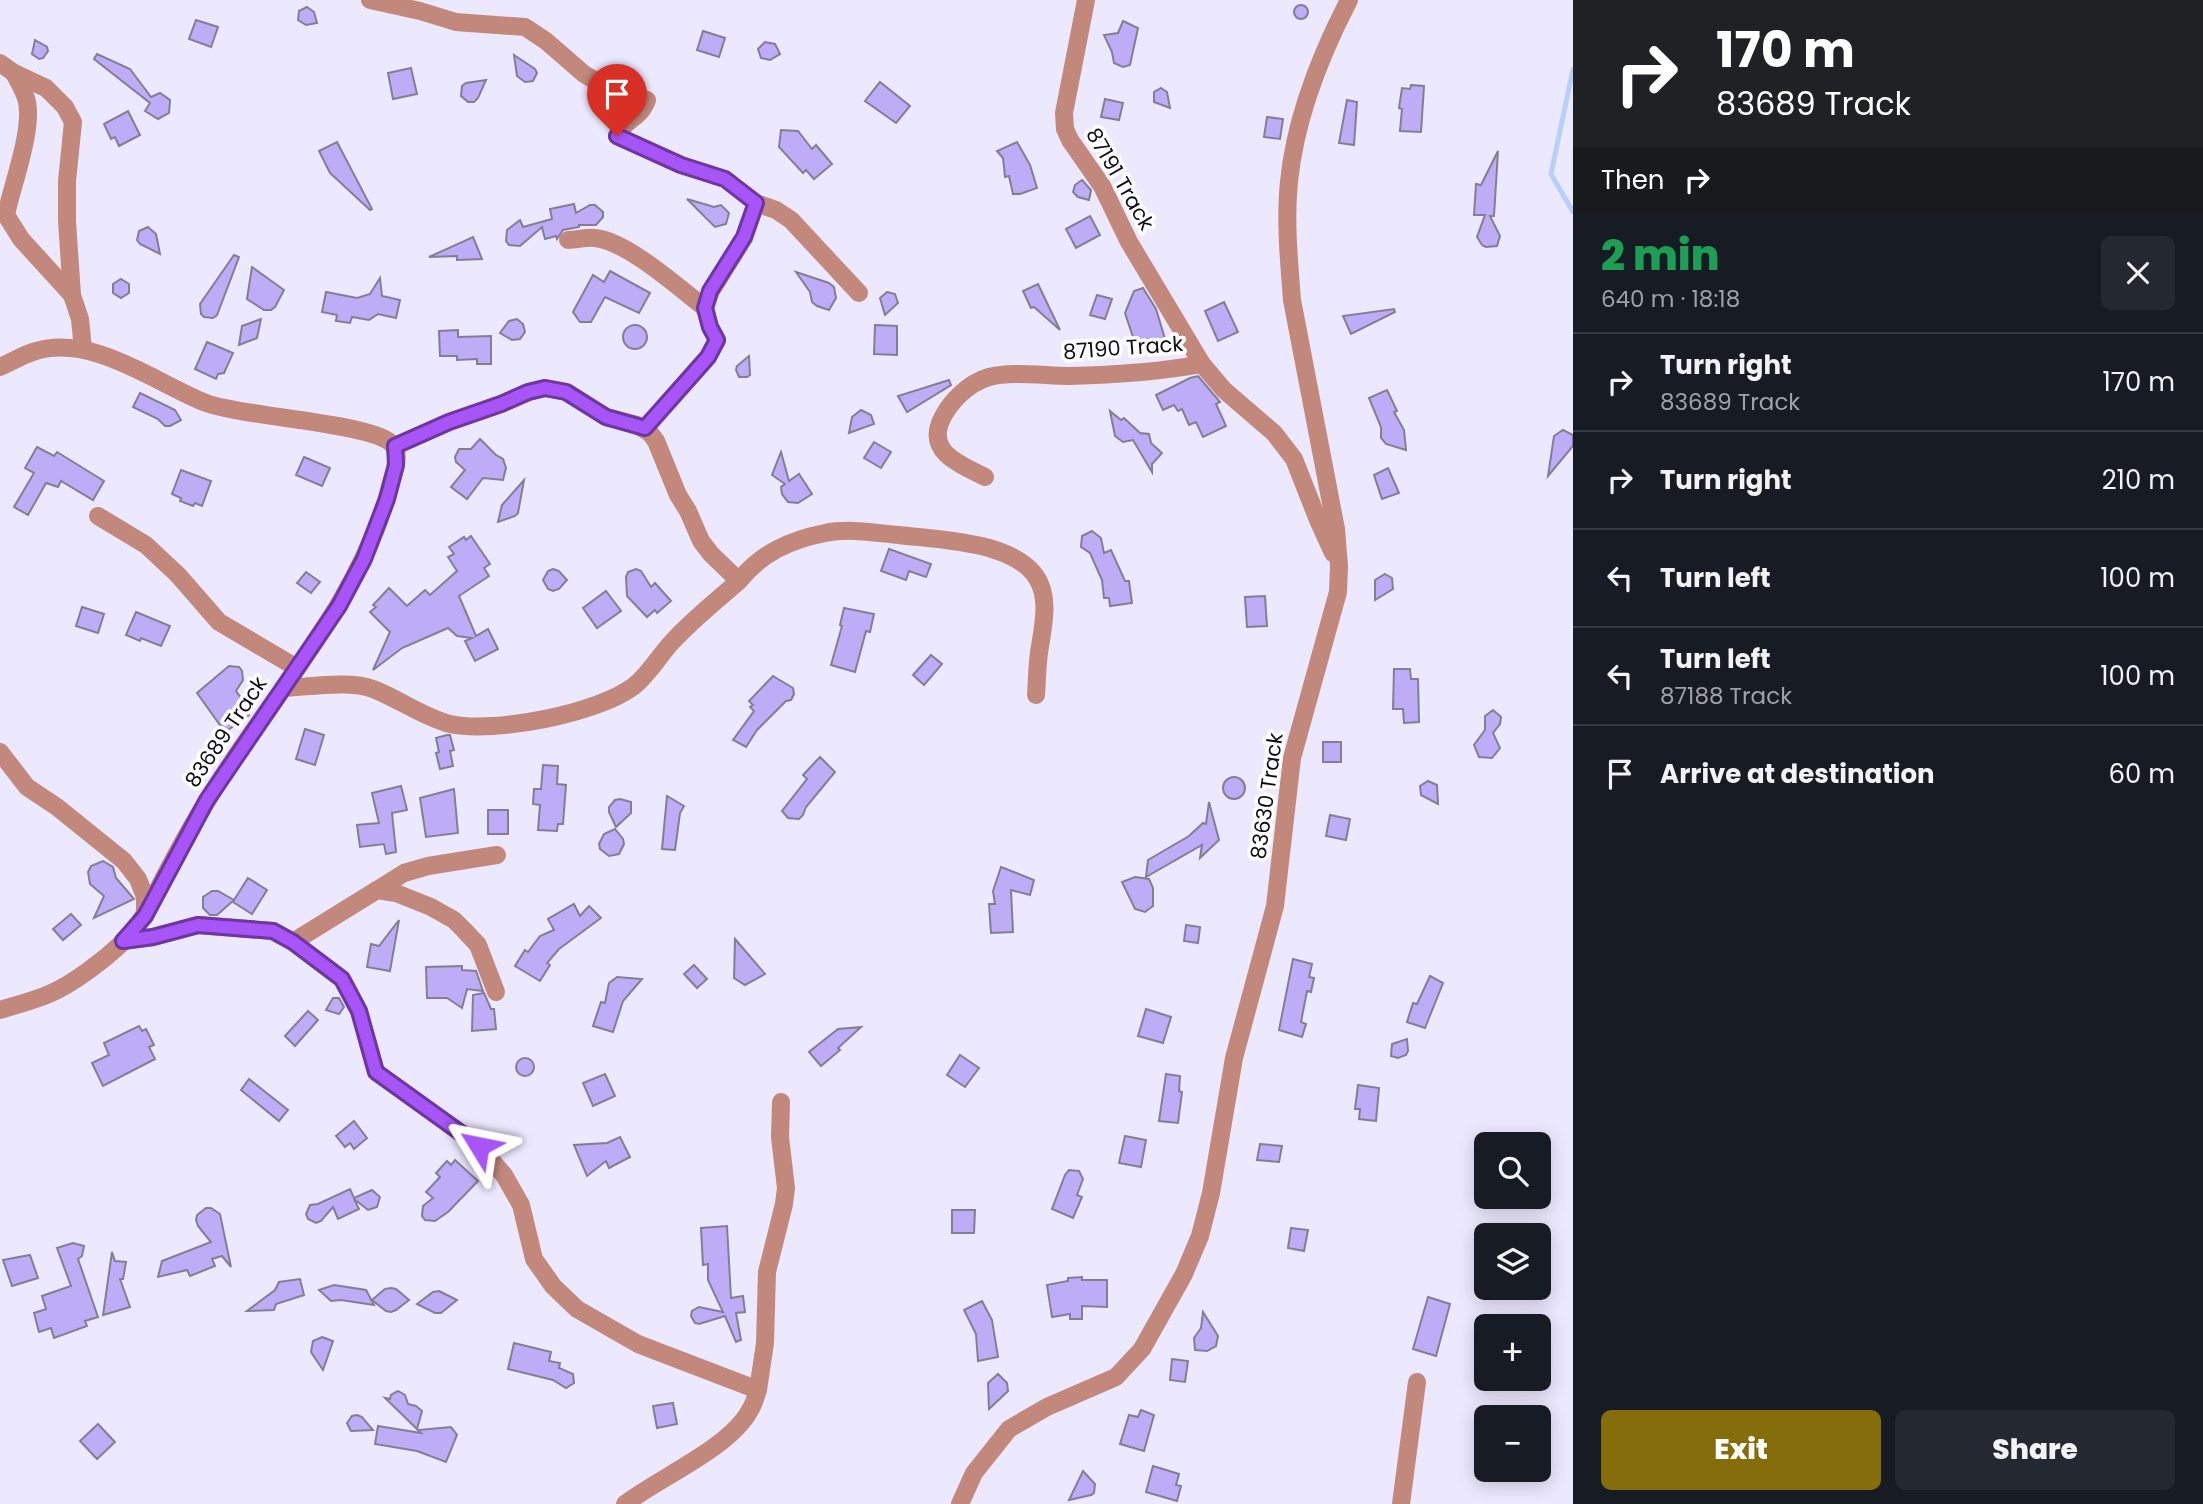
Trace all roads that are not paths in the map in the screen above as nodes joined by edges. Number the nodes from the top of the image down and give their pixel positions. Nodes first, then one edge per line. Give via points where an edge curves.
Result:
1 (370, 0) edge
2 (1086, 0) edge
3 (1349, 0) edge
4 (7, 68) edge
5 (756, 203) junction
6 (568, 240) dead end
7 (859, 293) dead end
8 (72, 295) junction
9 (705, 308) junction
10 (83, 349) junction
11 (1202, 364) junction
12 (0, 368) edge
13 (645, 428) junction
14 (395, 446) junction
15 (985, 477) dead end
16 (98, 516) dead end
17 (1339, 566) junction
18 (739, 581) junction
19 (297, 668) junction
20 (283, 688) junction
21 (1036, 695) dead end
22 (0, 752) edge
23 (497, 855) dead end
24 (377, 890) junction
25 (145, 916) junction
26 (123, 941) junction
27 (293, 942) junction
28 (496, 992) dead end
29 (0, 1010) edge
30 (780, 1102) dead end
31 (1417, 1382) dead end
32 (758, 1390) junction
33 (625, 1504) edge
34 (960, 1504) edge
35 (1401, 1504) edge

1 - 5 street via 456,22 525,27 584,74 647,100 642,112 622,126 617,136 725,179
2 - 11 street, 87191 Track via 1063,113 1065,129
3 - 17 street, 83630 Track via 1306,102 1294,145 1288,230 1292,300
4 - 8 street via 27,99 22,153 6,215
4 - 8 street via 46,88 73,121 67,181
5 - 7 street via 791,220
5 - 9 street via 744,237 710,291
6 - 9 street via 596,238 622,248
8 - 10 street
9 - 13 street via 717,340 713,348
10 - 12 street via 36,351
10 - 14 street via 210,404 363,430
11 - 15 street, 87190 Track via 1169,370 990,377 974,383 952,403 937,431 945,455
11 - 17 street, 87190 Track via 1285,446
13 - 14 street via 606,417 566,392 545,388
13 - 18 street via 656,441 701,541
14 - 19 street, 83689 Track via 390,489 364,559
16 - 19 street via 146,545 219,622
17 - 34 street, 83630 Track via 1338,592 1292,758 1275,906 1234,1058 1200,1236 1142,1349 1115,1377 1009,1429 974,1473
18 - 20 street via 693,619 633,687 562,715 476,726 450,723 371,687
18 - 21 street via 775,549 839,531 957,541 999,552 1017,559 1041,586 1044,624
19 - 20 street, 83689 Track
20 - 25 street, 83689 Track via 207,800
22 - 25 street via 27,787 124,861 145,897
23 - 24 street via 404,873
24 - 27 street
24 - 28 street via 396,893 454,920 478,945
25 - 26 street, 83689 Track
26 - 27 street via 198,925 273,931
26 - 29 street, 83689 Track via 50,994
27 - 32 street via 342,979 359,1011 376,1072 479,1146 504,1175 521,1205 534,1258 577,1310 638,1344
30 - 32 street via 786,1188 767,1272 765,1353
31 - 35 street
32 - 33 street via 750,1412 717,1445

